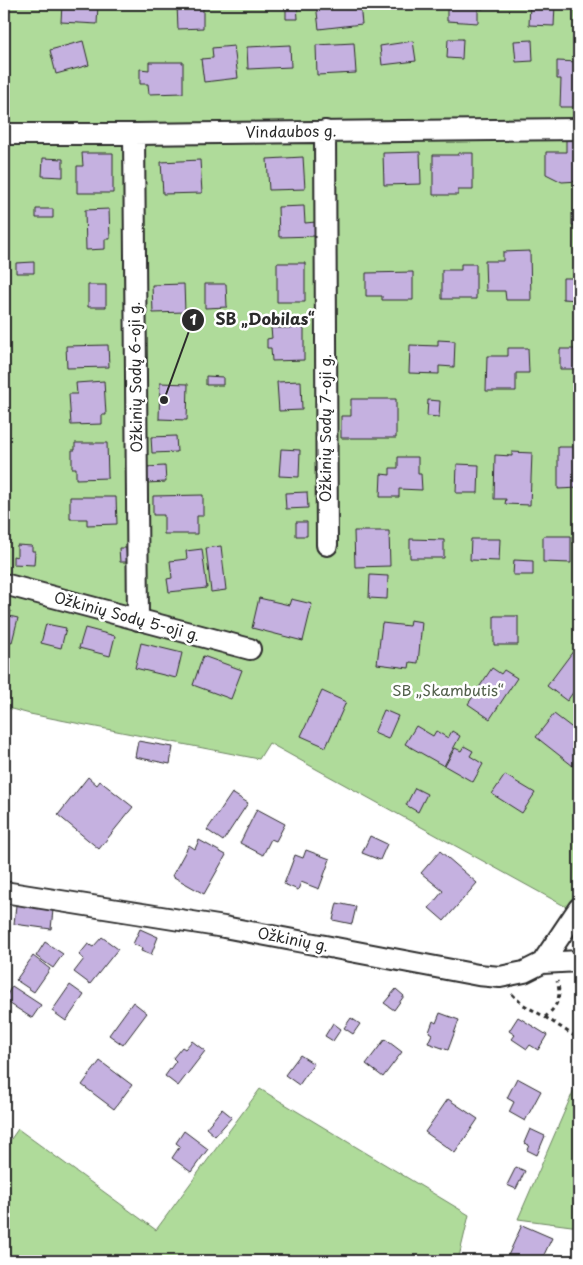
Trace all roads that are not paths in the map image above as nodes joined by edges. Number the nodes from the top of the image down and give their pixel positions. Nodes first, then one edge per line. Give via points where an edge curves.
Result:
1 (579, 129) edge
2 (325, 132) junction
3 (4, 134) edge
4 (134, 134) junction
5 (327, 546) dead end
6 (4, 584) edge
7 (138, 620) junction
8 (250, 649) dead end
9 (4, 892) edge
10 (579, 908) edge
11 (579, 961) edge
12 (542, 963) junction

1 - 2 street, Vindaubos g.
2 - 4 street, Vindaubos g.
2 - 5 street, Ožkinių Sodų 7-oji g.
3 - 4 street, Vindaubos g.
4 - 7 street, Ožkinių Sodų 6-oji g.
6 - 7 street, Ožkinių Sodų 5-oji g.
7 - 8 street, Ožkinių Sodų 5-oji g.
9 - 12 street, Ožkinių g. via 224,927 478,975 500,977 524,972
10 - 12 street
11 - 12 street, Ožkinių g.

